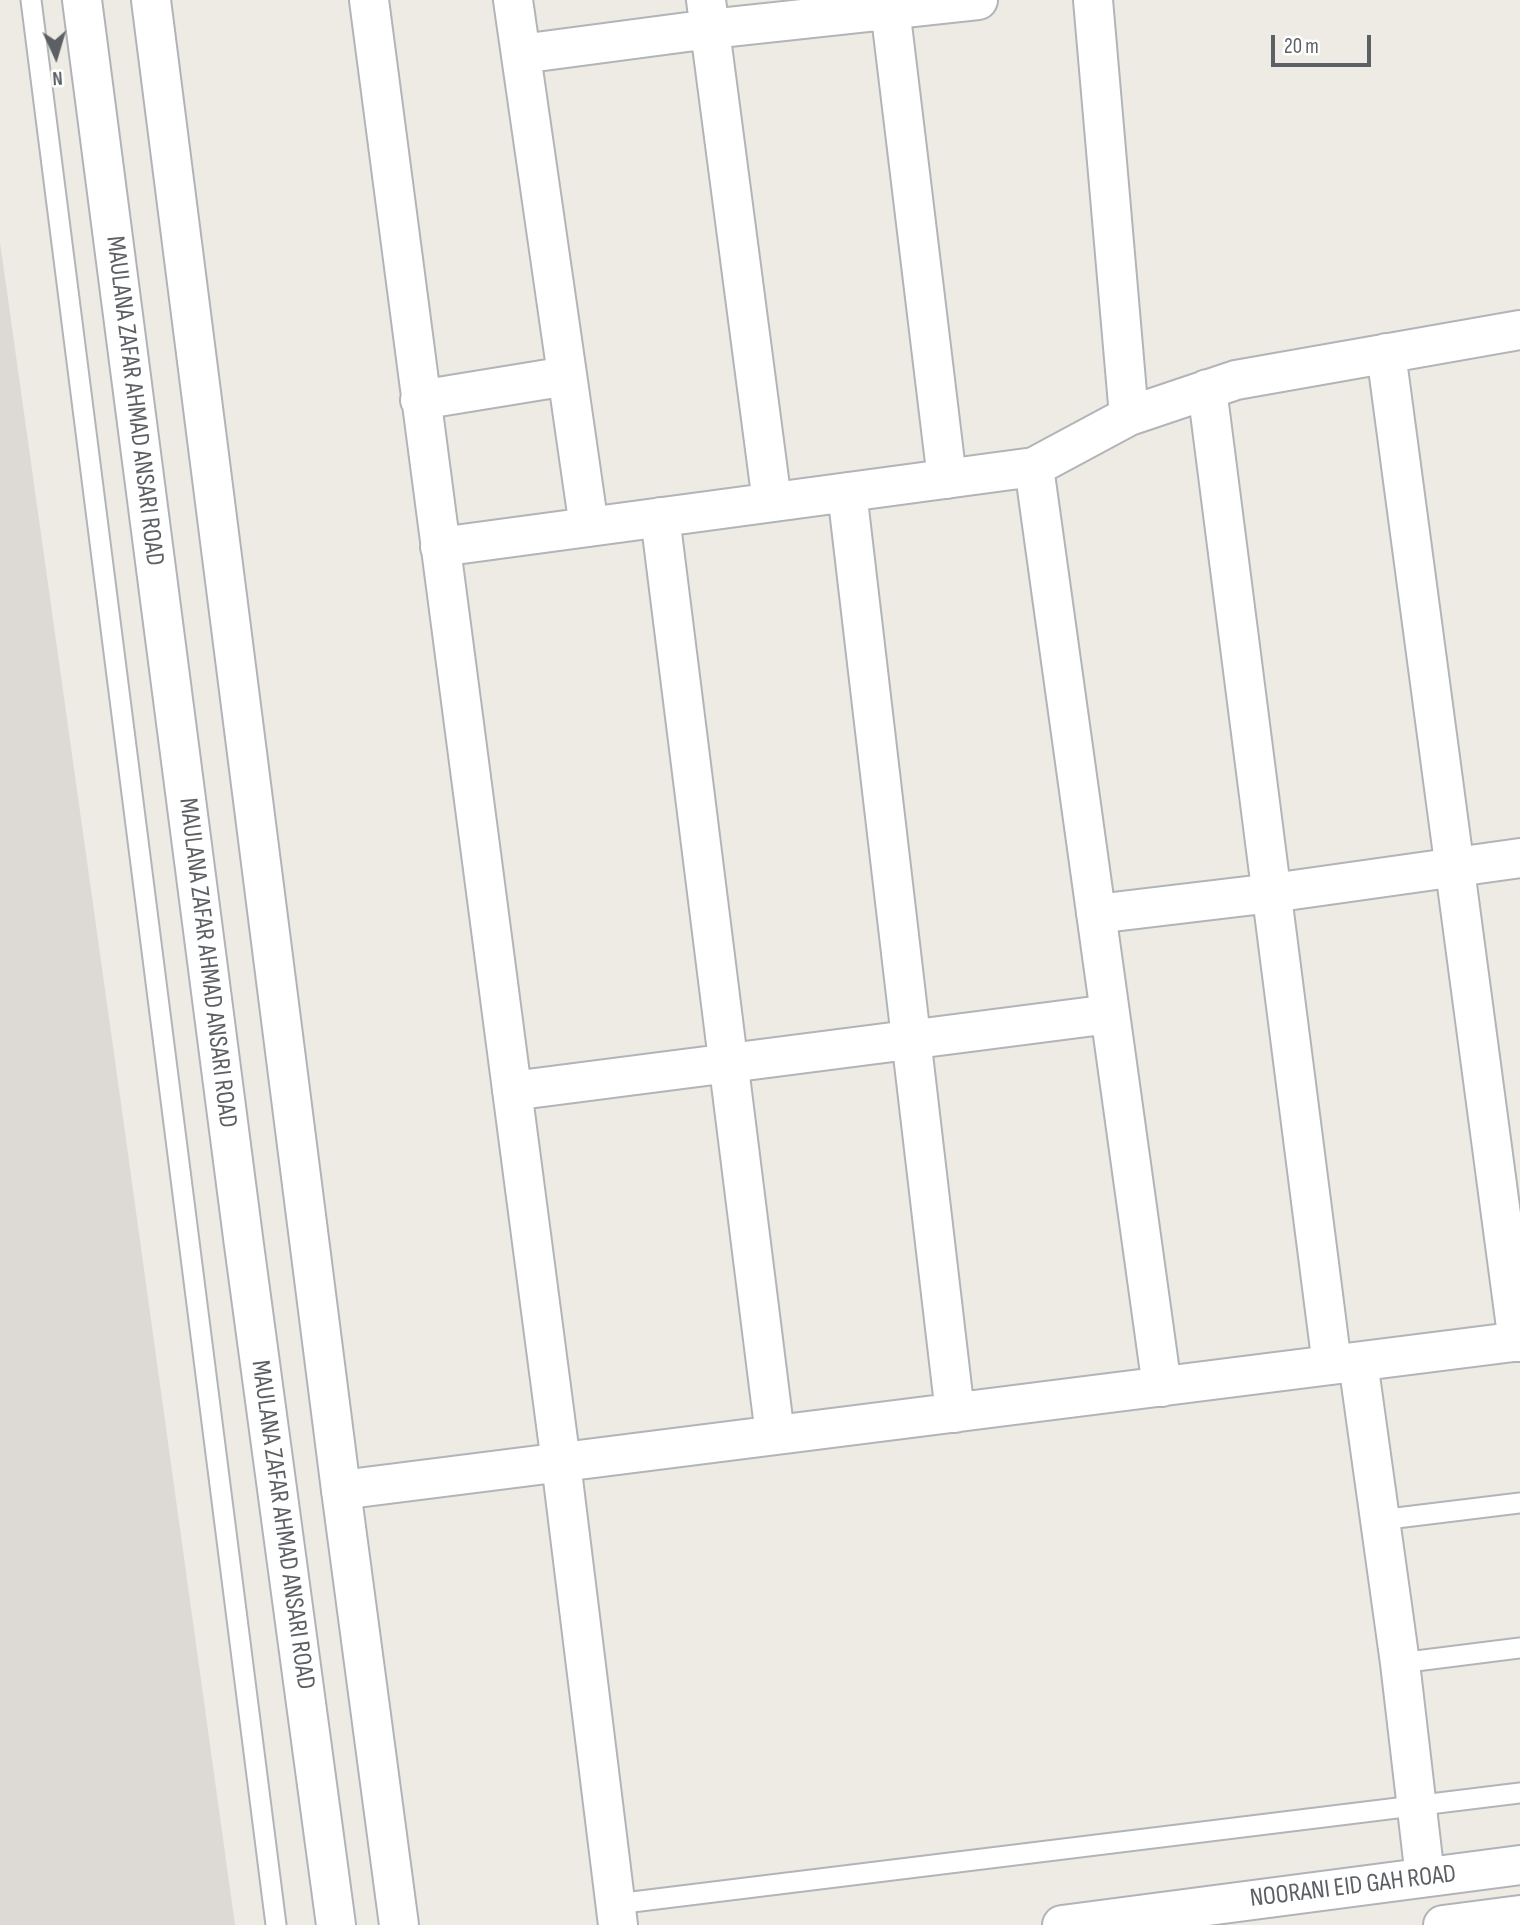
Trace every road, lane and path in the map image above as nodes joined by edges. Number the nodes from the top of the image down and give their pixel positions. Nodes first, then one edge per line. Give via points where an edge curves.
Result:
1 (31, 0) edge
2 (82, 0) edge
3 (151, 0) edge
4 (369, 0) edge
5 (513, 0) edge
6 (978, 0) edge
7 (1093, 0) edge
8 (889, 5) edge
9 (708, 14) edge
10 (521, 54) junction
11 (1520, 330) edge
12 (1386, 353) junction
13 (567, 376) junction
14 (1207, 389) junction
15 (420, 400) junction
16 (1129, 416) junction
17 (1034, 467) junction
18 (947, 479) junction
19 (847, 492) junction
20 (772, 502) junction
21 (660, 517) junction
22 (589, 527) junction
23 (440, 547) junction
24 (1520, 858) edge
25 (1455, 867) junction
26 (1272, 893) junction
27 (1096, 914) junction
28 (1110, 1014) junction
29 (911, 1039) junction
30 (728, 1064) junction
31 (512, 1091) junction
32 (1519, 1342) edge
33 (1345, 1364) junction
34 (1162, 1387) junction
35 (955, 1413) junction
36 (775, 1435) junction
37 (561, 1462) junction
38 (341, 1490) junction
39 (1520, 1503) edge
40 (1380, 1520) junction
41 (1520, 1648) edge
42 (1400, 1663) junction
43 (1520, 1793) edge
44 (1418, 1806) junction
45 (1520, 1865) edge
46 (1426, 1877) junction
47 (617, 1915) edge
48 (1520, 1915) edge
49 (276, 1925) edge
50 (336, 1925) edge
51 (399, 1925) edge
52 (1062, 1925) edge
53 (1443, 1925) edge

1 - 49 lane
2 - 50 street, MAULANA ZAFAR AHMAD ANSARI ROAD
3 - 38 street
4 - 15 street
5 - 10 street
6 - 8 street
7 - 16 street
8 - 9 street
8 - 18 street
9 - 10 street
9 - 20 street
10 - 13 street
11 - 12 street
12 - 14 street
12 - 25 street
13 - 15 street
13 - 22 street
14 - 16 street
14 - 26 street
15 - 23 street
16 - 17 street
17 - 18 street
17 - 27 street
18 - 19 street
19 - 20 street
19 - 29 street
20 - 21 street
21 - 22 street
21 - 30 street
22 - 23 street
23 - 31 street
24 - 25 street
25 - 26 street
25 - 32 street
26 - 27 street
26 - 33 street
27 - 28 street
28 - 29 street
28 - 34 street
29 - 30 street
29 - 35 street
30 - 31 street
30 - 36 street
31 - 37 street
32 - 33 street
33 - 34 street
33 - 40 street
34 - 35 street
35 - 36 street
36 - 37 street
37 - 38 street
37 - 47 street
38 - 51 street
39 - 40 lane
40 - 42 street
41 - 42 lane
42 - 44 street
43 - 44 lane
44 - 46 street
44 - 47 lane
45 - 46 street, NOORANI EID GAH ROAD
46 - 52 street, NOORANI EID GAH ROAD
48 - 53 street, NOORANI EID GAH ROAD

